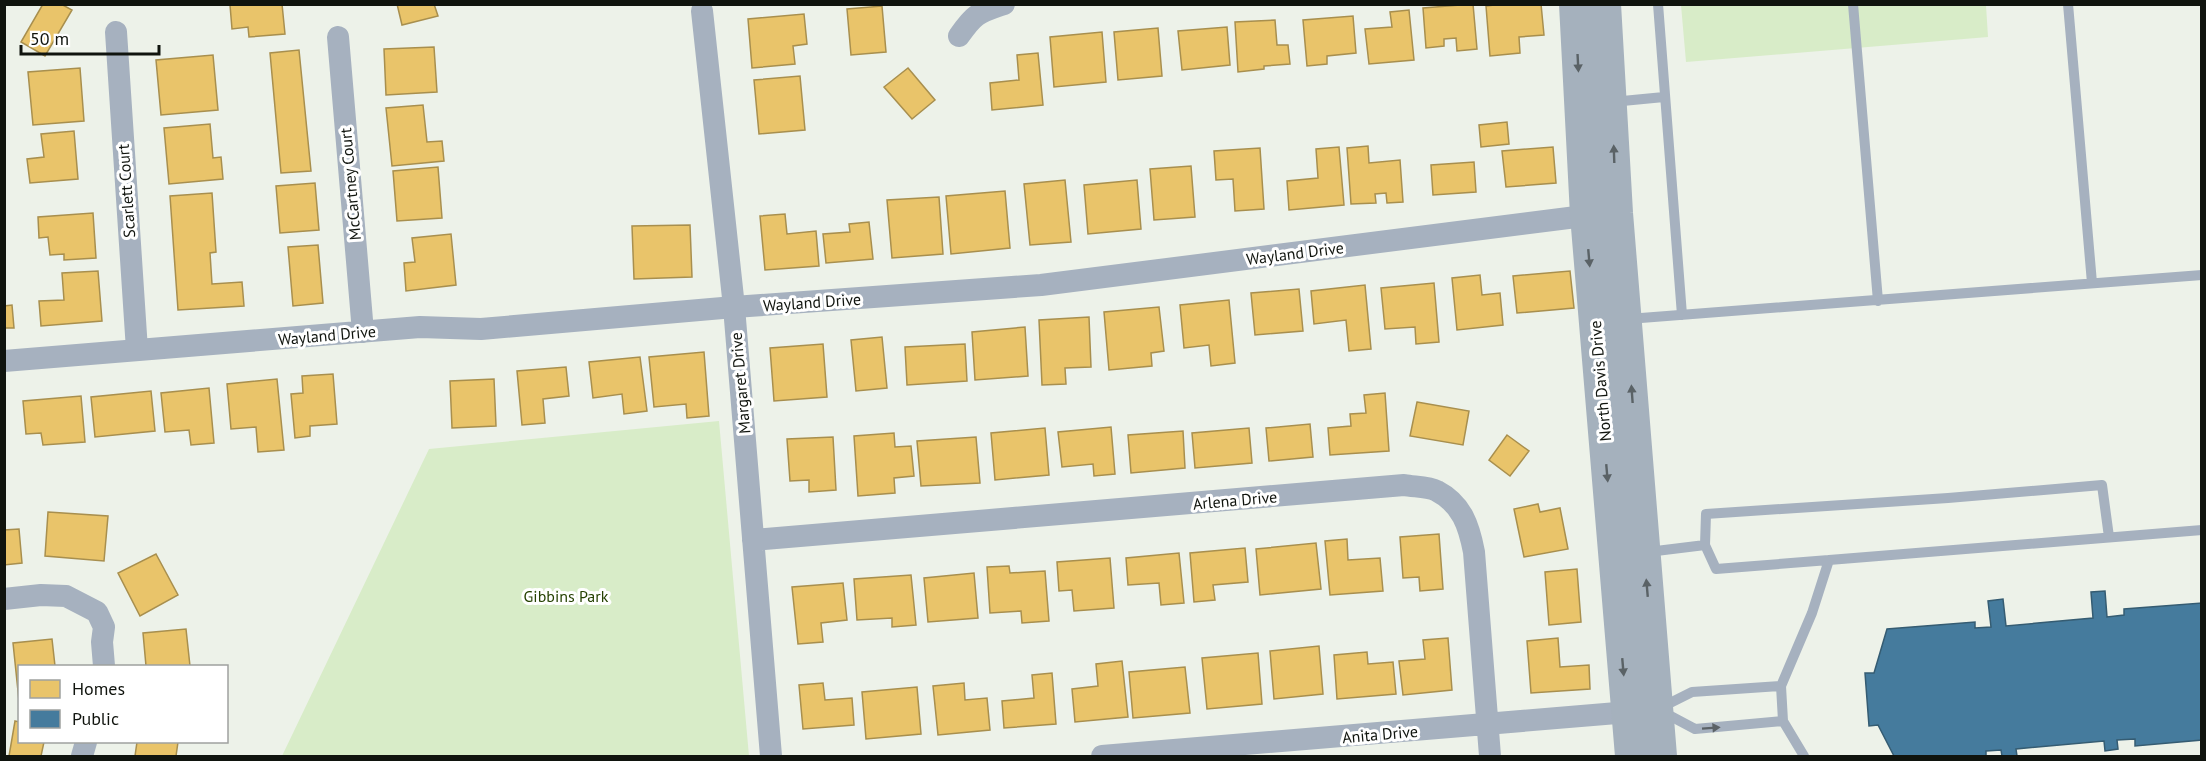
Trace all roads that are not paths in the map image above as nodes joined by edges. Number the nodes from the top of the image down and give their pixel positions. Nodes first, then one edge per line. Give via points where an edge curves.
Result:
1 (1004, 4) edge
2 (1575, 4) edge
3 (1605, 4) edge
4 (1658, 4) edge
5 (1853, 4) edge
6 (2068, 4) edge
7 (702, 11) dead end
8 (116, 32) dead end
9 (959, 36) dead end
10 (338, 37) dead end
11 (1664, 97) junction
12 (1612, 102) junction
13 (1617, 213) junction
14 (1586, 215) junction
15 (2202, 275) edge
16 (2092, 284) junction
17 (1878, 301) junction
18 (734, 308) junction
19 (1682, 315) junction
20 (1626, 319) junction
21 (363, 332) junction
22 (137, 350) junction
23 (4, 361) edge
24 (2202, 530) edge
25 (2109, 537) junction
26 (753, 540) junction
27 (1705, 545) junction
28 (1644, 552) junction
29 (1829, 560) junction
30 (4, 599) edge
31 (105, 665) edge
32 (1781, 686) junction
33 (1642, 711) junction
34 (1783, 721) junction
35 (1488, 725) junction
36 (771, 756) edge
37 (1102, 756) edge
38 (1490, 756) edge
39 (1631, 756) edge
40 (1661, 756) edge
41 (1804, 756) edge

1 - 9 street via 979,12
2 -> 14 street, North Davis Drive
3 - 12 street, North Davis Drive
4 - 11 lane
5 - 17 lane
6 - 16 lane
7 - 18 street, Margaret Drive
8 - 22 street, Scarlett Court
10 - 21 street, McCartney Court
11 - 12 lane
11 - 19 lane
13 -> 12 street, North Davis Drive
13 - 14 street, Wayland Drive
13 - 20 street, North Davis Drive
14 - 18 street, Wayland Drive via 1041,285
14 -> 33 street, North Davis Drive
15 - 16 lane
16 - 17 lane
17 - 19 lane
18 - 21 street, Wayland Drive via 481,329 420,327
18 - 26 street, Margaret Drive
19 - 20 lane
28 -> 20 street, North Davis Drive
21 - 22 street, Wayland Drive
22 - 23 street, Wayland Drive
24 - 25 lane
25 - 27 lane via 2102,485 1706,514
25 - 29 lane
26 - 35 street, Arlena Drive via 1404,485 1436,490 1458,508 1469,528
26 - 36 street, Margaret Drive
27 - 28 lane
27 - 29 lane via 1716,569
33 -> 28 street, North Davis Drive
29 - 32 lane
30 - 31 street via 66,596 97,612 104,627
32 - 33 lane via 1692,692
32 - 34 lane
33 -> 34 lane via 1695,729
33 - 35 street, Anita Drive
33 - 39 street, North Davis Drive
33 - 40 street, North Davis Drive
34 - 41 lane
35 - 37 street, Anita Drive
35 - 38 street, Arlena Drive

